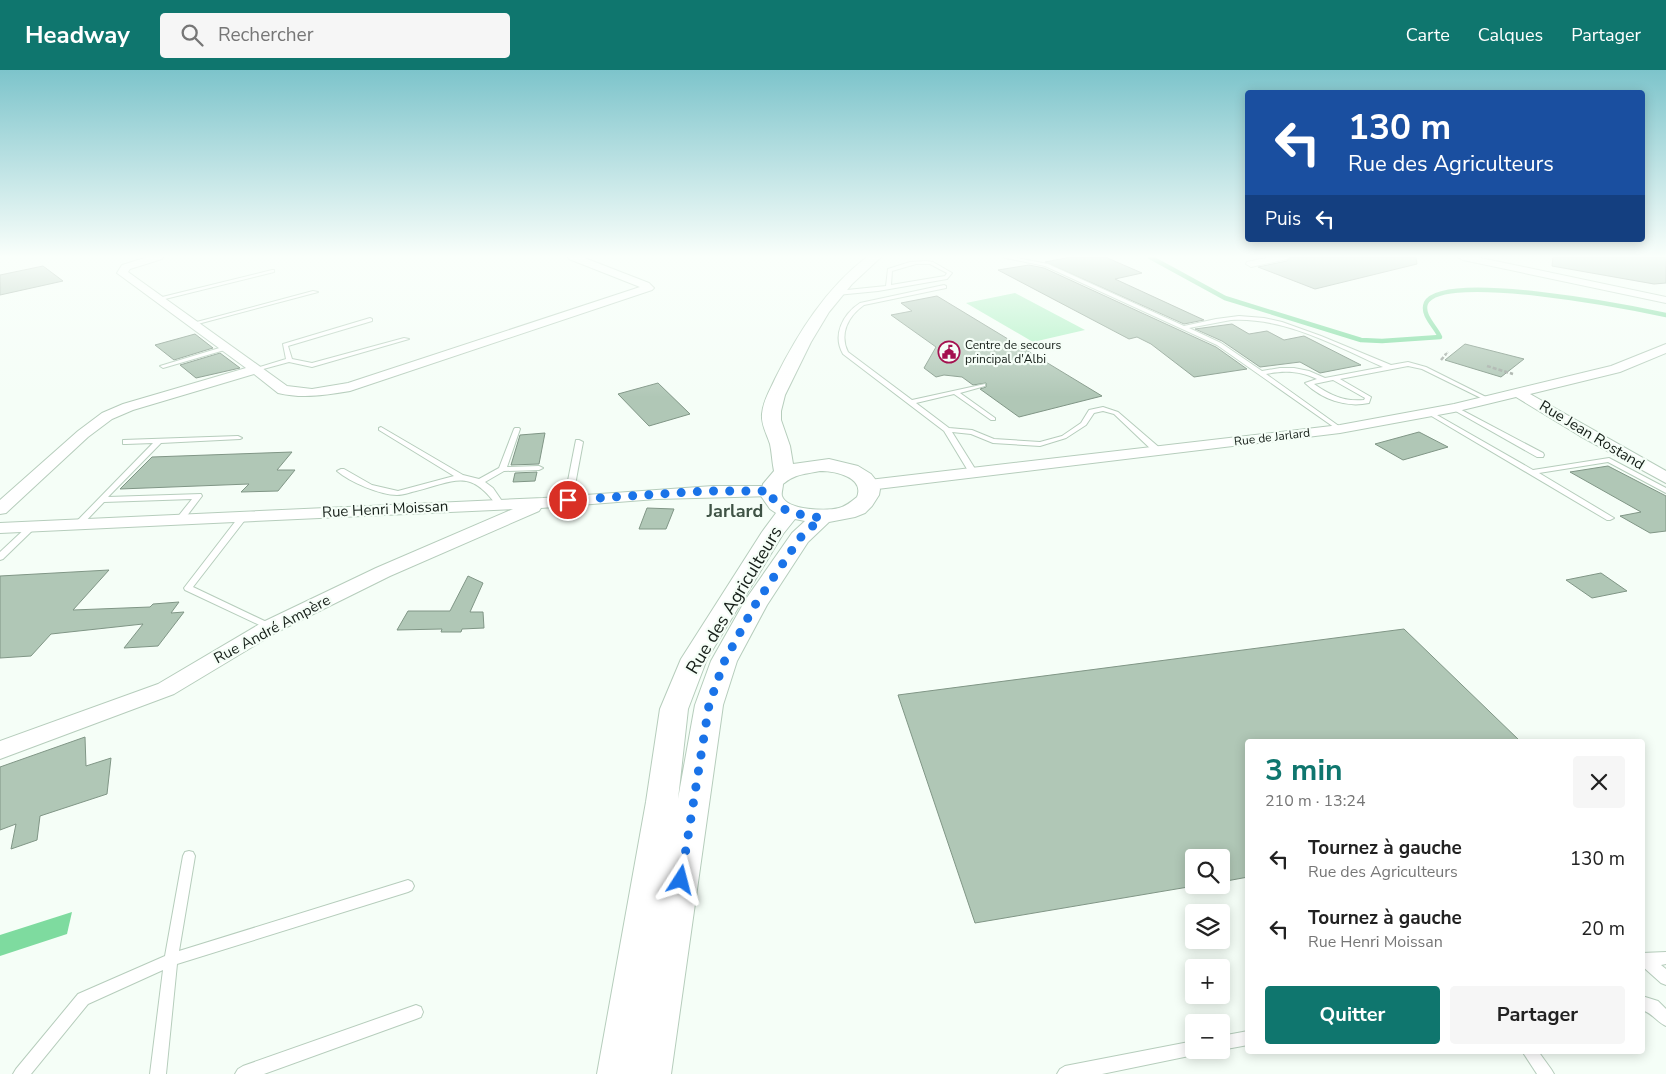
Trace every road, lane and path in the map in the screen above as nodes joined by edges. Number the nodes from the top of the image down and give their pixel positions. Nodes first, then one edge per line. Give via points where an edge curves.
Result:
1 (164, 304) edge
2 (269, 304) edge
3 (600, 304) edge
4 (829, 304) edge
5 (863, 304) edge
6 (1135, 304) edge
7 (370, 320) dead end
8 (192, 324) junction
9 (1186, 327) junction
10 (406, 338) dead end
11 (226, 348) junction
12 (1666, 348) edge
13 (1448, 352) dead end
14 (290, 360) junction
15 (1443, 363) dead end
16 (163, 366) dead end
17 (1487, 366) dead end
18 (1389, 367) junction
19 (256, 369) junction
20 (1517, 371) dead end
21 (1261, 373) junction
22 (1513, 374) junction
23 (1516, 377) dead end
24 (1334, 378) junction
25 (1324, 380) junction
26 (983, 385) dead end
27 (955, 392) junction
28 (1519, 393) junction
29 (1486, 399) junction
30 (910, 403) junction
31 (1454, 408) junction
32 (1430, 413) junction
33 (993, 420) dead end
34 (381, 429) dead end
35 (1340, 429) junction
36 (517, 430) dead end
37 (947, 430) junction
38 (238, 438) dead end
39 (159, 441) junction
40 (126, 442) dead end
41 (579, 442) dead end
42 (780, 447) junction
43 (1158, 451) junction
44 (1540, 455) dead end
45 (818, 465) junction
46 (538, 468) dead end
47 (502, 469) junction
48 (341, 472) dead end
49 (785, 472) junction
50 (973, 472) junction
51 (1534, 472) junction
52 (460, 477) junction
53 (1666, 478) edge
54 (480, 482) junction
55 (869, 485) junction
56 (1666, 491) edge
57 (101, 500) junction
58 (568, 500) junction
59 (780, 501) junction
60 (543, 503) junction
61 (500, 504) junction
62 (0, 509) edge
63 (244, 516) junction
64 (821, 518) junction
65 (1610, 518) dead end
66 (180, 519) junction
67 (78, 524) junction
68 (33, 526) junction
69 (0, 528) edge
70 (0, 557) edge
71 (270, 628) junction
72 (0, 750) edge
73 (189, 856) dead end
74 (408, 886) dead end
75 (1666, 958) edge
76 (1645, 959) edge
77 (171, 960) junction
78 (1645, 960) edge
79 (1666, 978) edge
80 (1645, 1004) edge
81 (416, 1012) dead end
82 (1666, 1019) edge
83 (1245, 1039) edge
84 (1230, 1041) edge
85 (1185, 1050) edge
86 (1531, 1054) edge
87 (21, 1074) edge
88 (158, 1074) edge
89 (243, 1074) edge
90 (618, 1074) edge
91 (650, 1074) edge
92 (1065, 1074) edge
93 (1546, 1074) edge

1 - 8 street
2 - 8 lane
3 - 19 street via 350,387 312,393 283,390
4 - 42 street via 802,343 774,401 771,418
5 - 30 lane via 850,314 840,337 841,348
6 - 9 lane
7 - 14 lane via 286,345
8 - 11 street
9 - 18 lane via 1215,320 1249,318 1310,334
9 - 21 lane via 1219,344
10 - 14 lane via 312,365
11 - 16 lane
11 - 19 street
12 - 28 street, Rue de Jarlard via 1615,369
13 - 15 path via 1440,359
14 - 19 lane
17 - 22 path
18 - 24 lane
18 - 29 lane via 1408,364 1424,368
19 - 62 street via 107,416
20 - 22 path
21 - 25 lane via 1303,369
21 - 35 lane
22 - 23 path
24 - 25 lane
24 - 25 lane via 1368,397 1367,402 1336,401 1308,383
26 - 27 lane
27 - 30 lane
27 - 33 lane
28 - 29 street, Rue de Jarlard
28 - 53 street, Rue Jean Rostand
29 - 31 street, Rue de Jarlard
30 - 37 lane
31 - 32 street, Rue de Jarlard
31 - 44 lane
32 - 35 street, Rue de Jarlard
32 - 51 lane
34 - 52 lane
35 - 43 street, Rue de Jarlard
36 - 47 lane
37 - 43 lane via 972,432 993,441 1040,444 1064,437 1084,424 1091,411 1103,409 1116,413
37 - 50 lane
38 - 39 lane
39 - 40 lane
39 - 57 lane
41 - 58 lane
42 - 45 street
42 - 49 street
43 - 50 street, Rue de Jarlard
45 - 49 street
45 - 55 street via 842,467 859,474
46 - 47 lane
47 - 54 lane
48 - 52 lane via 370,488 398,493
49 - 59 street, Rue des Agriculteurs via 774,481
50 - 55 street, Rue de Jarlard
51 - 56 lane via 1609,460
51 - 65 lane
52 - 54 lane
54 - 61 lane
55 - 64 street, Rue des Agriculteurs via 870,494 865,503 854,511
57 - 66 lane via 198,496
57 - 67 lane
58 - 59 street, Rue Henri Moissan via 713,490
58 - 60 street, Rue Henri Moissan
59 - 64 street, Rue des Agriculteurs
59 - 90 street, Rue des Agriculteurs via 779,524 694,659 674,709
60 - 61 street, Rue Henri Moissan
60 - 71 street, Rue André Ampère via 383,572
61 - 63 street, Rue Henri Moissan
63 - 66 street, Rue Henri Moissan
63 - 71 lane via 188,588
64 - 91 street, Rue des Agriculteurs via 800,538 755,605 724,662 709,705
66 - 67 street, Rue Henri Moissan
67 - 68 street, Rue Henri Moissan
68 - 69 street, Rue Henri Moissan
68 - 70 lane
71 - 72 street, Rue André Ampère via 166,689
73 - 77 lane
74 - 77 lane
75 - 76 lane
77 - 87 lane via 83,999
77 - 88 lane
78 - 79 lane
80 - 82 lane via 1653,1006
81 - 89 lane
83 - 84 lane
85 - 92 lane
86 - 93 lane

